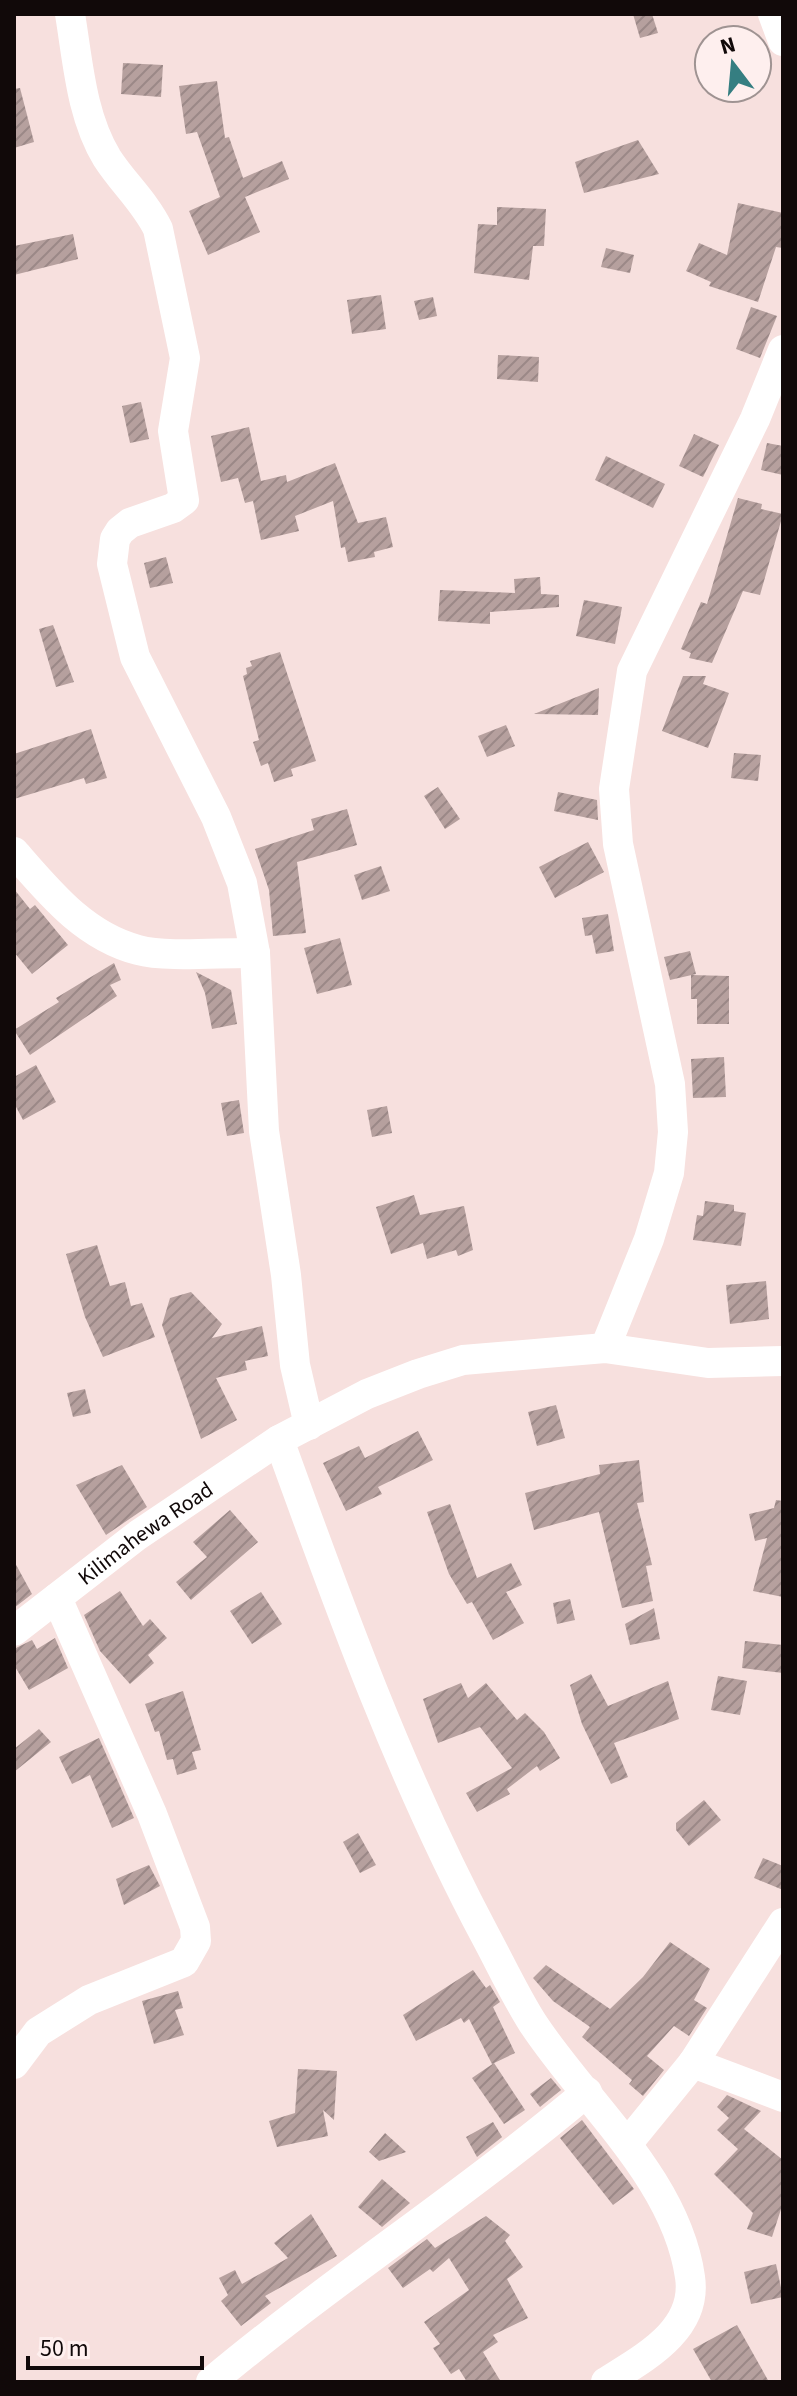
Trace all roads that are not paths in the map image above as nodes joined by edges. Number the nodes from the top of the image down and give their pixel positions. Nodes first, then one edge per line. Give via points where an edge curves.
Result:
1 (70, 14) edge
2 (773, 14) edge
3 (783, 41) edge
4 (783, 350) edge
5 (14, 852) edge
6 (255, 953) junction
7 (605, 1348) junction
8 (783, 1361) edge
9 (309, 1425) junction
10 (279, 1440) junction
11 (57, 1598) junction
12 (14, 1631) edge
13 (783, 1923) edge
14 (693, 2063) junction
15 (14, 2064) edge
16 (587, 2092) junction
17 (783, 2097) edge
18 (627, 2144) junction
19 (211, 2382) edge
20 (606, 2382) edge

1 - 6 street via 86,110 107,158 158,229 185,358 173,431 184,500 120,531 112,564 135,657 216,817 242,883
2 - 3 street
4 - 7 street via 755,419 632,671 614,789 618,844 670,1084 673,1132 669,1173 649,1239
5 - 6 street via 64,907 107,939 141,951
6 - 9 street via 264,1131 295,1365
7 - 8 street, Kilimahewa Road via 708,1363
7 - 9 street, Kilimahewa Road via 463,1360 367,1394
9 - 10 street, Kilimahewa Road
10 - 11 street, Kilimahewa Road via 138,1535
10 - 16 street via 350,1637 441,1848 533,2023
11 - 12 street, Kilimahewa Road
11 - 15 street via 152,1814 196,1941 184,1962 89,2000 38,2032
13 - 14 street
14 - 17 street
14 - 18 street
16 - 18 street
16 - 19 street via 500,2166 284,2321
18 - 20 street via 676,2224 691,2279 685,2321 651,2353

